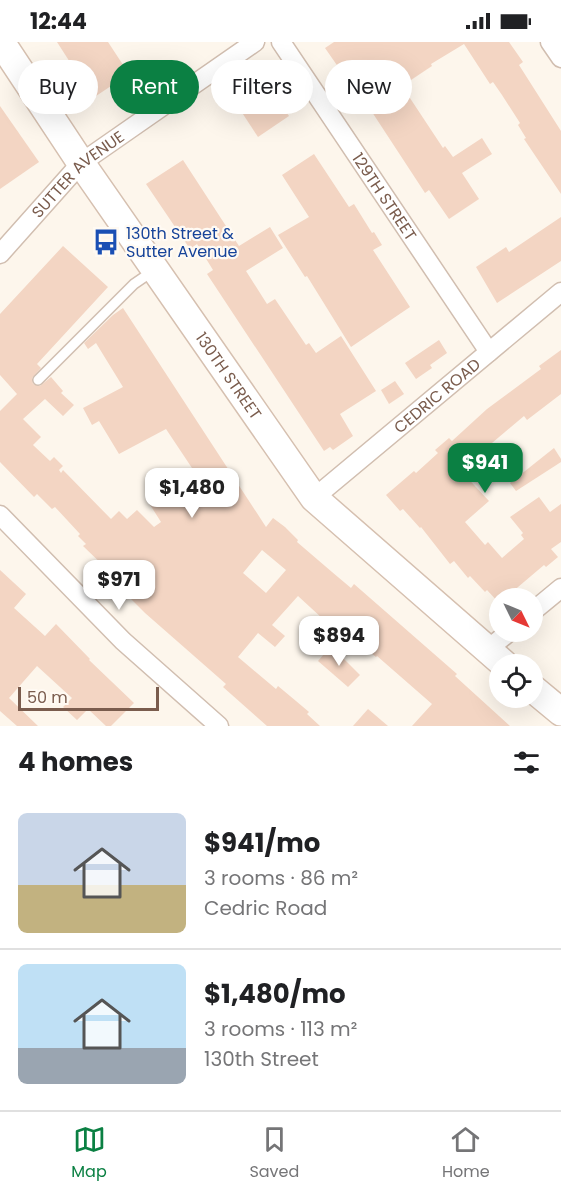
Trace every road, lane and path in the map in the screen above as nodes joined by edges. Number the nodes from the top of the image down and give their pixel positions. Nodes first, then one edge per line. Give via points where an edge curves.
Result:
1 (1, 42) edge
2 (255, 42) edge
3 (280, 42) edge
4 (550, 42) edge
5 (561, 58) edge
6 (81, 164) junction
7 (0, 254) edge
8 (155, 270) junction
9 (561, 292) edge
10 (489, 352) junction
11 (38, 380) dead end
12 (314, 498) junction
13 (0, 514) edge
14 (561, 588) edge
15 (543, 603) edge
16 (492, 654) edge
17 (543, 697) edge
18 (561, 712) edge
19 (219, 726) edge

1 - 6 street, 130TH STREET
2 - 6 street, SUTTER AVENUE
3 - 10 street, 129TH STREET
4 - 5 street
6 - 7 street, SUTTER AVENUE
6 - 8 street, 130TH STREET
8 - 11 lane via 134,284
8 - 12 street, 130TH STREET
9 - 10 street, CEDRIC ROAD
10 - 12 street, CEDRIC ROAD
12 - 16 street, 130TH STREET
13 - 19 street via 123,641
14 - 15 street
17 - 18 street

